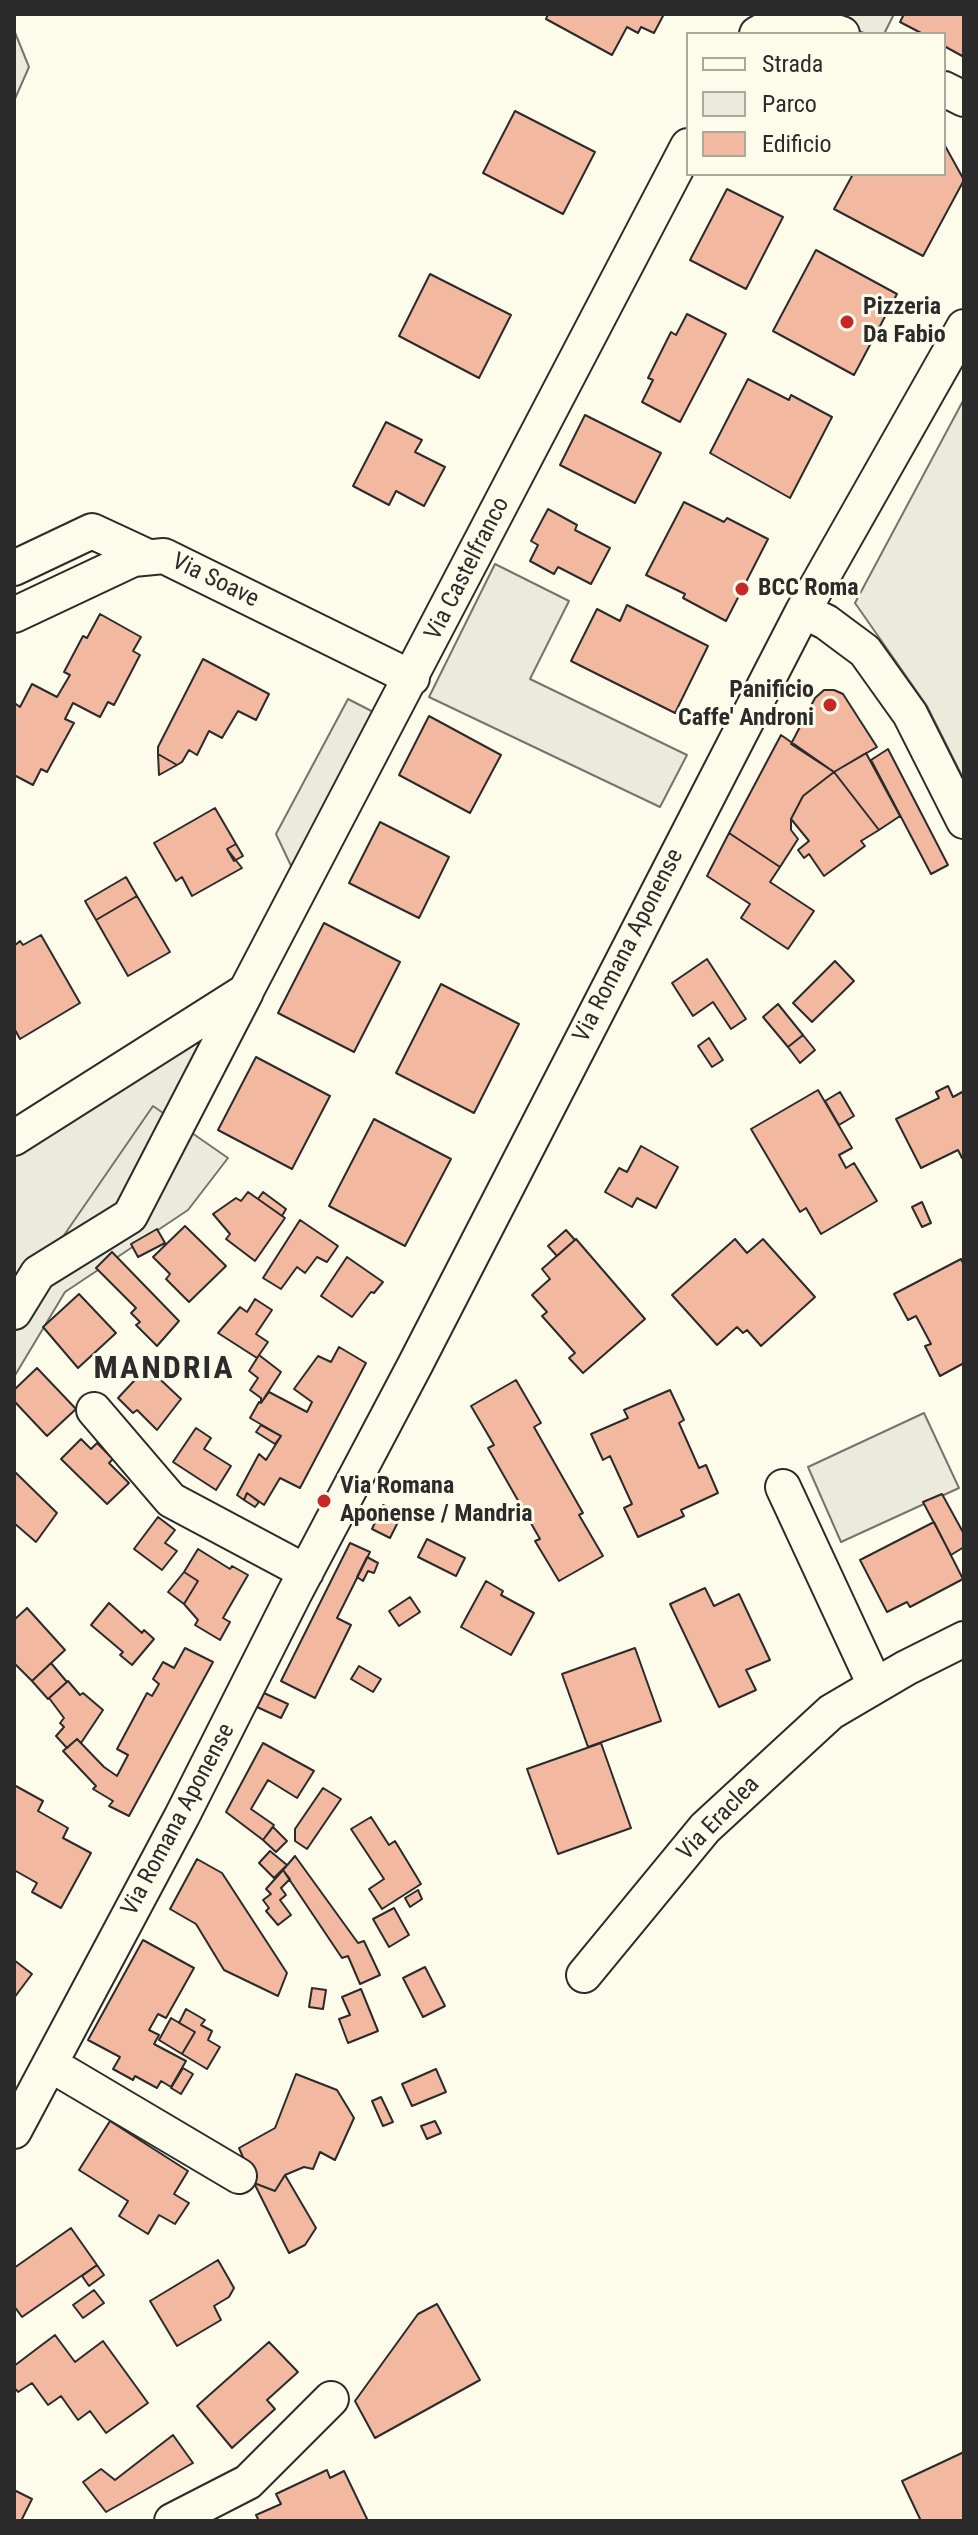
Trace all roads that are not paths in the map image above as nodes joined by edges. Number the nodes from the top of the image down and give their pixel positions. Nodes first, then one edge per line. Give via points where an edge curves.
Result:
1 (761, 32) edge
2 (836, 32) edge
3 (946, 90) edge
4 (964, 99) edge
5 (686, 150) edge
6 (964, 327) edge
7 (148, 557) junction
8 (14, 568) edge
9 (803, 611) junction
10 (14, 615) edge
11 (412, 678) junction
12 (964, 821) edge
13 (246, 991) junction
14 (14, 1138) edge
15 (14, 1312) edge
16 (94, 1410) dead end
17 (783, 1487) dead end
18 (306, 1572) junction
19 (964, 1639) edge
20 (875, 1685) junction
21 (584, 1975) dead end
22 (49, 2066) junction
23 (14, 2131) edge
24 (239, 2176) dead end
25 (331, 2399) dead end
26 (172, 2521) edge

1 - 2 street via 780,21
3 - 4 street
5 - 11 street, Via Castelfranco
6 - 9 street, Via Romana Aponense
7 - 8 street via 92,531
7 - 10 street, Via Soave via 133,559
7 - 11 street, Via Soave via 164,556
9 - 12 street via 865,651 910,714
9 - 18 street, Via Romana Aponense
11 - 13 street, Via Castelfranco
13 - 14 street, Via Castelfranco
13 - 15 street, Via Castelfranco via 130,1216 38,1273
16 - 18 street via 171,1500
17 - 20 street
18 - 22 street, Via Romana Aponense
19 - 20 street, Via Eraclea
20 - 21 street, Via Eraclea via 831,1712 705,1828
22 - 23 street, Via Romana Aponense
22 - 24 street
25 - 26 street via 248,2482

